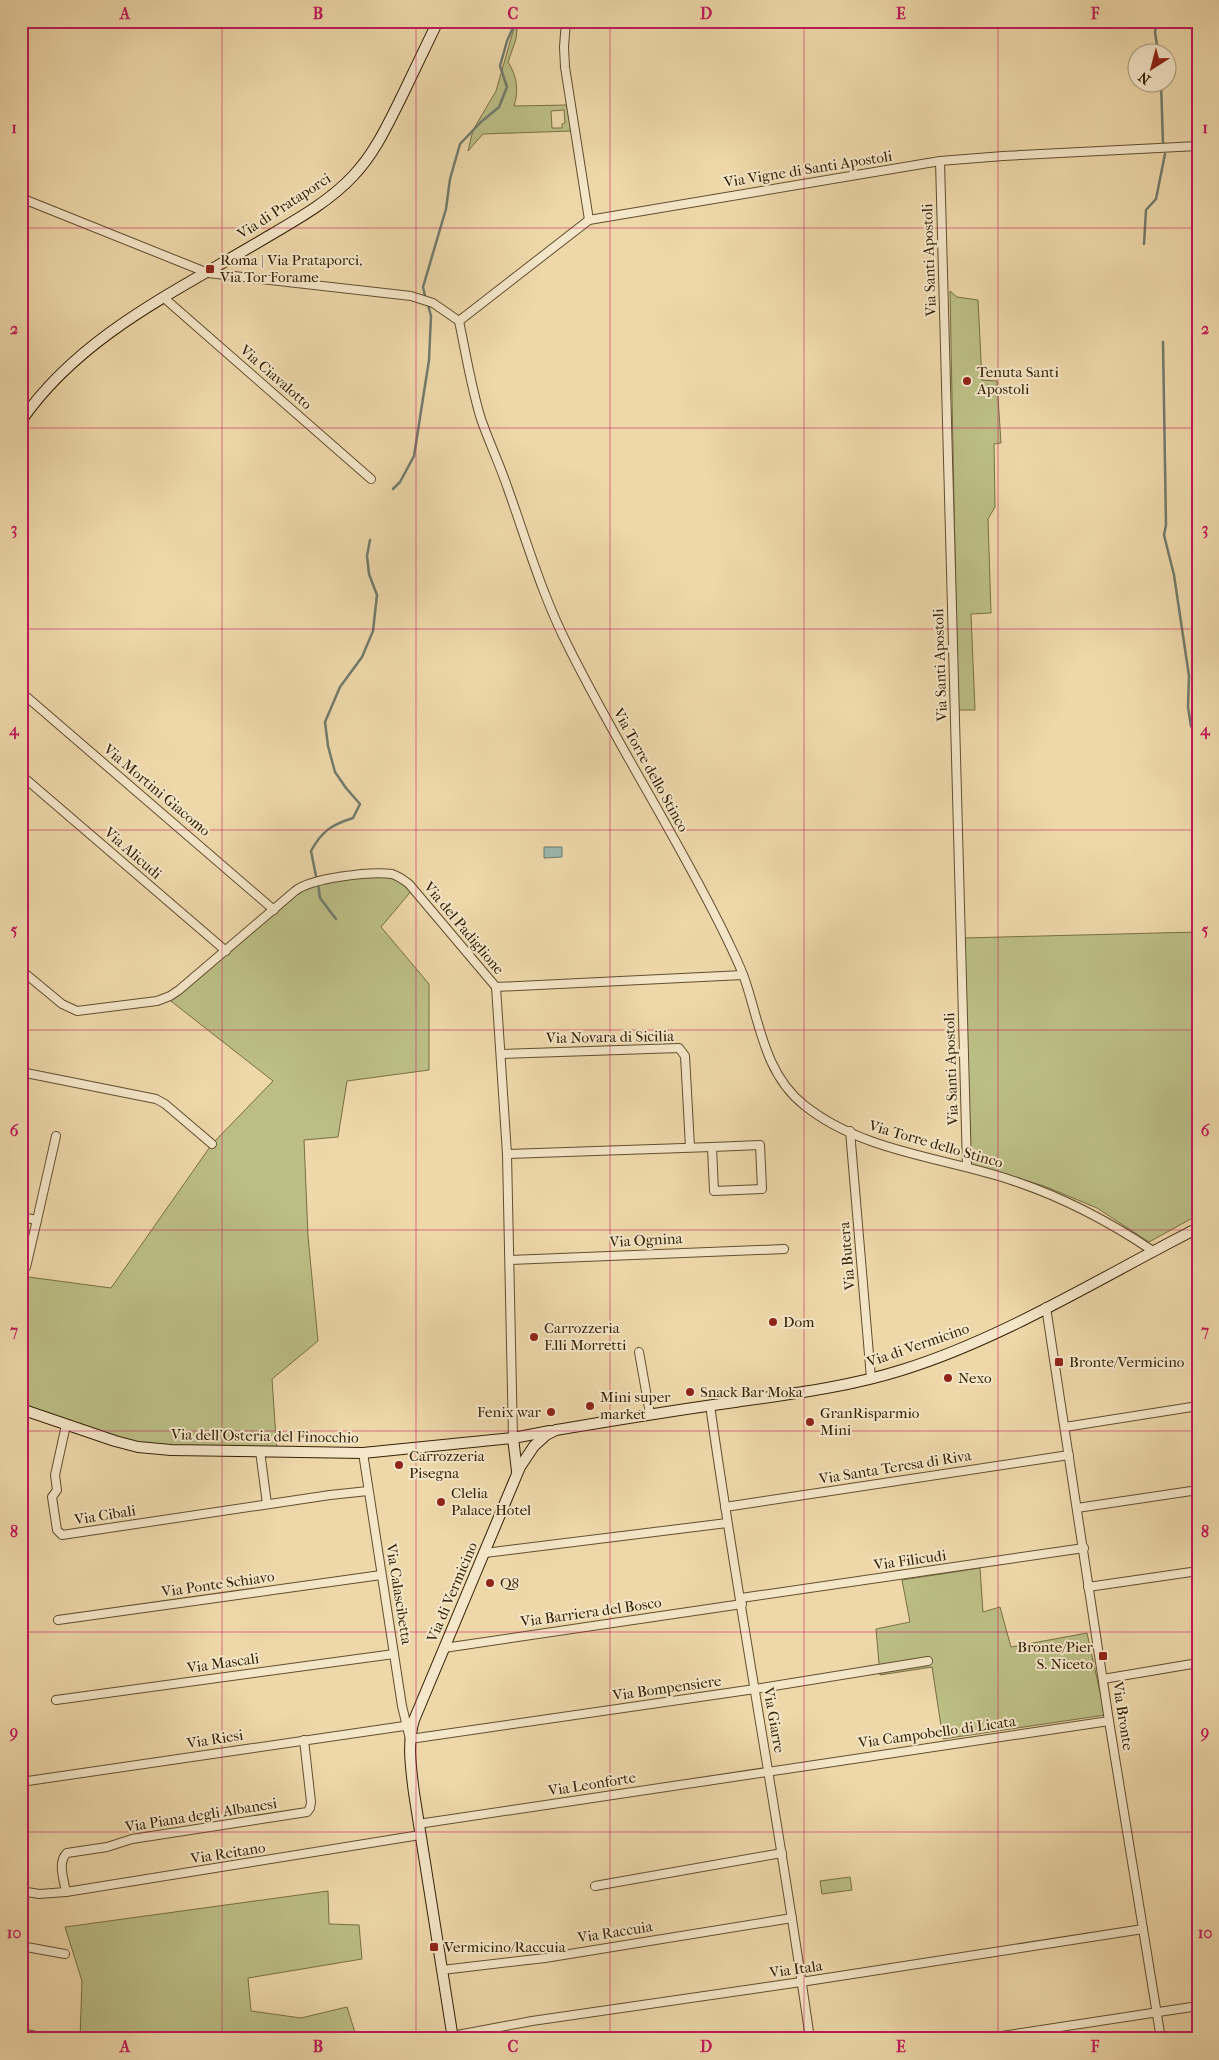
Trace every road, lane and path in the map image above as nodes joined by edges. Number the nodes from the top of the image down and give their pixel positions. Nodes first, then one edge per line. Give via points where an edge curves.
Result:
1 (438, 21) edge
2 (566, 21) edge
3 (1198, 146) edge
4 (940, 162) junction
5 (21, 198) edge
6 (589, 220) junction
7 (208, 273) junction
8 (163, 296) junction
9 (459, 321) junction
10 (21, 421) edge
11 (371, 478) dead end
12 (21, 692) edge
13 (21, 775) edge
14 (274, 910) junction
15 (226, 952) junction
16 (21, 970) edge
17 (743, 975) junction
18 (496, 987) junction
19 (501, 1054) junction
20 (21, 1072) edge
21 (850, 1132) junction
22 (56, 1136) dead end
23 (212, 1144) dead end
24 (690, 1147) junction
25 (712, 1147) junction
26 (507, 1154) junction
27 (968, 1167) junction
28 (21, 1217) edge
29 (37, 1220) junction
30 (1198, 1228) edge
31 (784, 1249) dead end
32 (1153, 1251) junction
33 (510, 1260) junction
34 (26, 1267) dead end
35 (1046, 1307) junction
36 (639, 1352) dead end
37 (872, 1378) junction
38 (710, 1405) junction
39 (1198, 1406) edge
40 (21, 1409) edge
41 (650, 1414) junction
42 (66, 1424) junction
43 (1065, 1427) junction
44 (556, 1430) junction
45 (513, 1438) junction
46 (531, 1449) junction
47 (260, 1452) junction
48 (362, 1453) junction
49 (1069, 1455) junction
50 (518, 1471) junction
51 (1198, 1490) edge
52 (368, 1491) junction
53 (267, 1504) junction
54 (725, 1507) junction
55 (1077, 1508) junction
56 (727, 1523) junction
57 (1084, 1548) junction
58 (485, 1553) junction
59 (1198, 1571) edge
60 (381, 1575) junction
61 (1088, 1587) junction
62 (741, 1601) junction
63 (58, 1620) dead end
64 (444, 1648) junction
65 (394, 1654) junction
66 (928, 1661) dead end
67 (1198, 1663) edge
68 (1103, 1679) junction
69 (755, 1689) junction
70 (56, 1700) dead end
71 (1109, 1720) junction
72 (410, 1725) junction
73 (410, 1739) junction
74 (304, 1740) junction
75 (769, 1771) junction
76 (21, 1782) edge
77 (419, 1830) junction
78 (782, 1853) junction
79 (594, 1886) dead end
80 (21, 1891) edge
81 (66, 1892) junction
82 (792, 1918) junction
83 (1143, 1929) junction
84 (21, 1946) edge
85 (65, 1954) dead end
86 (442, 1970) junction
87 (802, 1982) junction
88 (1198, 2006) edge
89 (1157, 2012) junction
90 (21, 2033) edge
91 (452, 2037) edge
92 (51, 2039) edge
93 (810, 2039) edge
94 (982, 2039) edge
95 (1161, 2039) edge

1 - 7 main road, Via di Prataporci via 380,138 353,176 286,225
2 - 6 street via 565,68
3 - 4 street, Via Vigne di Santi Apostoli
4 - 6 street, Via Vigne di Santi Apostoli
4 - 27 street, Via Santi Apostoli
5 - 7 street
6 - 9 street, Via Vigne di Santi Apostoli
7 - 8 main road, Via di Prataporci
7 - 9 street via 411,296 433,303
8 - 10 main road, Via di Prataporci via 127,319 84,354 50,385
8 - 11 street, Via Ciavalotto
9 - 17 street, Via Torre dello Stinco via 481,416 543,591 572,655 670,830
12 - 14 street, Via Mortini Giacomo
13 - 15 street, Via Alicudi
14 - 15 street, Via del Padiglione
14 - 18 street, Via del Padiglione via 309,882 394,875 410,886
15 - 16 street, Via del Padiglione via 167,998 84,1011 65,1006
17 - 18 street
17 - 21 street, Via Torre dello Stinco via 781,1082 807,1107
18 - 19 street, Via del Padiglione
19 - 24 street, Via Novara di Sicilia via 679,1048 685,1056
19 - 26 street, Via del Padiglione
20 - 23 street via 156,1099
21 - 27 street, Via Torre dello Stinco via 912,1154
21 - 37 street, Via Butera
22 - 29 street
24 - 25 street
24 - 26 street
25 - 25 street via 714,1191 762,1189 760,1145
26 - 33 street, Via del Padiglione
27 - 32 street, Via Torre dello Stinco via 1060,1198 1105,1220
28 - 29 street
29 - 34 street
30 - 32 main road, Via di Vermicino
31 - 33 street, Via Ognina
32 - 35 main road, Via di Vermicino
33 - 45 street, Via del Padiglione
35 - 37 main road, Via di Vermicino via 952,1352
35 - 43 street, Via Bronte
36 - 41 street
37 - 38 main road, Via di Vermicino via 811,1391
38 - 41 main road, Via di Vermicino
38 - 54 street, Via Giarre
39 - 43 street
40 - 42 main road, Via dell'Osteria del Finocchio
41 - 44 main road, Via di Vermicino
42 - 47 main road, Via dell'Osteria del Finocchio via 115,1442 152,1449
42 - 53 street, Via Cibali via 56,1475 57,1490 52,1497 57,1530 62,1535
43 - 49 street, Via Bronte
44 - 45 main road, Via dell'Osteria del Finocchio
44 - 46 main road, Via di Vermicino
45 - 46 main road via 520,1447
45 - 48 main road, Via dell'Osteria del Finocchio
45 - 50 main road
46 - 50 main road, Via di Vermicino
47 - 48 main road, Via dell'Osteria del Finocchio
47 - 53 street
48 - 52 street, Via Calascibetta
49 - 54 street, Via Santa Teresa di Riva
49 - 55 street, Via Bronte
50 - 58 main road, Via di Vermicino
51 - 55 street
52 - 53 street, Via Cibali
52 - 60 street, Via Calascibetta
54 - 56 street, Via Giarre
55 - 57 street, Via Bronte
56 - 58 street
56 - 62 street, Via Giarre
57 - 61 street, Via Bronte
57 - 62 street, Via Filicudi
58 - 64 main road, Via di Vermicino
59 - 61 street
60 - 63 street, Via Ponte Schiavo
60 - 65 street, Via Calascibetta
61 - 68 street, Via Bronte
62 - 64 street, Via Barriera del Bosco
62 - 69 street, Via Giarre
64 - 72 main road, Via di Vermicino
65 - 70 street, Via Mascali
65 - 72 street, Via Calascibetta
66 - 69 street, Via Bompensiere
67 - 68 street
68 - 71 street, Via Bronte
69 - 73 street, Via Bompensiere
69 - 75 street, Via Giarre
71 - 75 street, Via Campobello di Licata
71 - 83 street, Via Bronte
72 - 73 main road, Via di Vermicino
72 - 74 street, Via Riesi
73 - 77 main road, Via di Vermicino
74 - 76 street, Via Riesi
74 - 81 street, Via Piana degli Albanesi via 311,1802 307,1812 132,1839 107,1847 67,1853 62,1862
75 - 77 street, Via Leonforte
75 - 78 street, Via Giarre
77 - 81 street, Via Reitano via 241,1865
77 - 86 main road, Via di Vermicino
78 - 79 street
78 - 82 street, Via Giarre
80 - 81 street, Via Reitano via 40,1894
82 - 86 street, Via Raccuia via 546,1958
82 - 87 street, Via Giarre
83 - 87 street, Via Itala
83 - 89 street, Via Bronte
84 - 85 street
86 - 91 main road, Via di Vermicino
87 - 91 street, Via Itala via 532,2021
87 - 93 street, Via Giarre
88 - 89 street
89 - 94 street
89 - 95 street, Via Bronte
90 - 92 street

